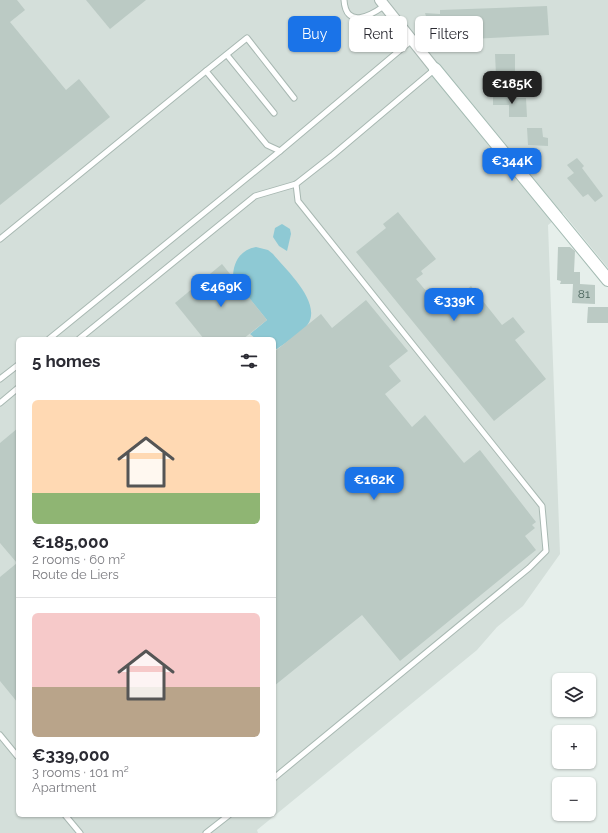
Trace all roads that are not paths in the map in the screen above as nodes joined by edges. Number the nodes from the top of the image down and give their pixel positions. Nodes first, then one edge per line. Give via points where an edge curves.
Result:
1 (344, 0) edge
2 (382, 3) edge
3 (412, 40) junction
4 (227, 55) junction
5 (435, 69) junction
6 (206, 72) junction
7 (294, 98) dead end
8 (274, 113) dead end
9 (280, 151) junction
10 (296, 184) junction
11 (0, 239) edge
12 (608, 280) edge
13 (52, 337) edge
14 (80, 337) edge
15 (16, 366) edge
16 (0, 379) edge
17 (16, 390) edge
18 (0, 402) edge
19 (0, 735) edge
20 (16, 755) edge
21 (276, 776) edge
22 (67, 817) edge
23 (226, 817) edge
24 (80, 833) edge
25 (206, 833) edge

1 - 2 lane via 345,8 350,15 360,18 369,16
2 - 3 street
3 - 5 street
3 - 9 lane
4 - 6 lane
4 - 7 lane via 247,38
4 - 8 lane
5 - 10 lane
5 - 12 street
6 - 9 lane via 266,145
6 - 11 lane
9 - 13 lane
10 - 14 lane via 255,196
10 - 21 lane via 298,201 542,506 546,551 529,568
15 - 16 lane
17 - 18 lane
19 - 20 lane
22 - 24 lane
23 - 25 lane

